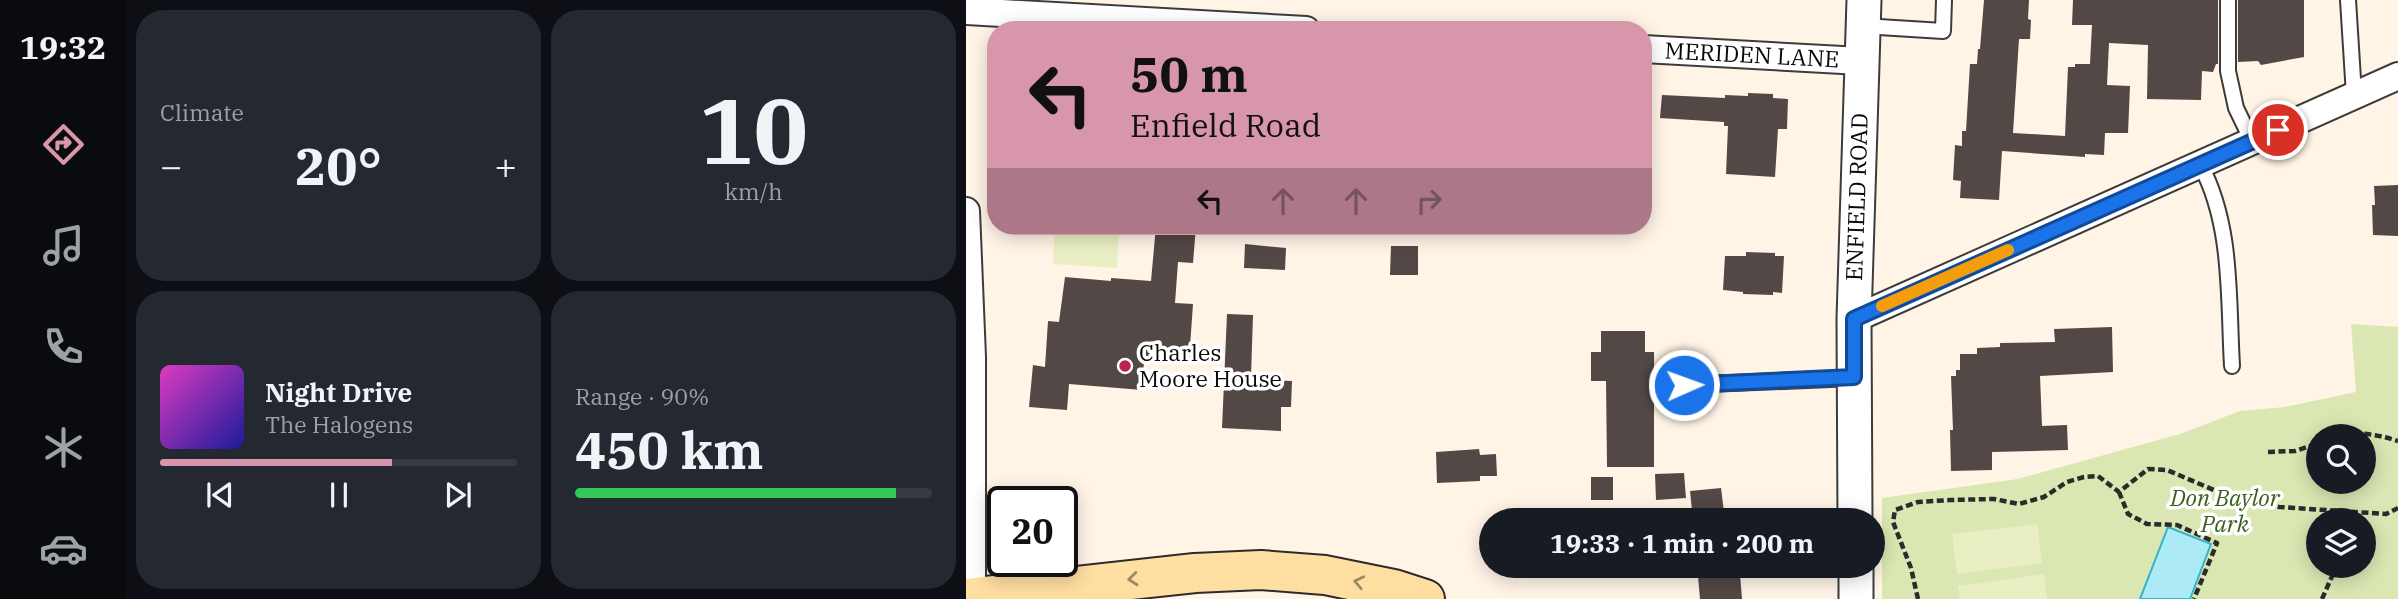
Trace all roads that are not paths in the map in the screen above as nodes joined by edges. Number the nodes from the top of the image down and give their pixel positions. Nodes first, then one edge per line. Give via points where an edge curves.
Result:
1 (1944, 0) edge
2 (2228, 0) edge
3 (2348, 0) edge
4 (966, 11) edge
5 (1863, 13) edge
6 (1145, 21) edge
7 (1652, 49) edge
8 (1861, 61) junction
9 (2398, 76) edge
10 (2354, 95) junction
11 (2252, 141) junction
12 (2200, 164) junction
13 (966, 211) edge
14 (1854, 319) junction
15 (969, 357) edge
16 (2232, 366) dead end
17 (1854, 377) junction
18 (1684, 385) dead end
19 (1855, 508) edge
20 (1856, 578) edge
21 (969, 598) edge
22 (1425, 599) edge
23 (1856, 599) edge

1 - 5 lane via 1943,31
2 - 11 lane via 2228,71 2236,108
3 - 10 lane
4 - 6 street
5 - 8 street, ENFIELD ROAD
7 - 8 street, MERIDEN LANE
8 - 14 street, ENFIELD ROAD
9 - 10 street
10 - 11 street
11 - 12 street
12 - 14 street
12 - 16 lane via 2224,230
13 - 15 street
14 - 17 street, ENFIELD ROAD
15 - 21 street
17 - 18 lane
17 - 19 street, ENFIELD ROAD
20 - 23 street
22 -> 21 main road via 1325,575 1261,570

